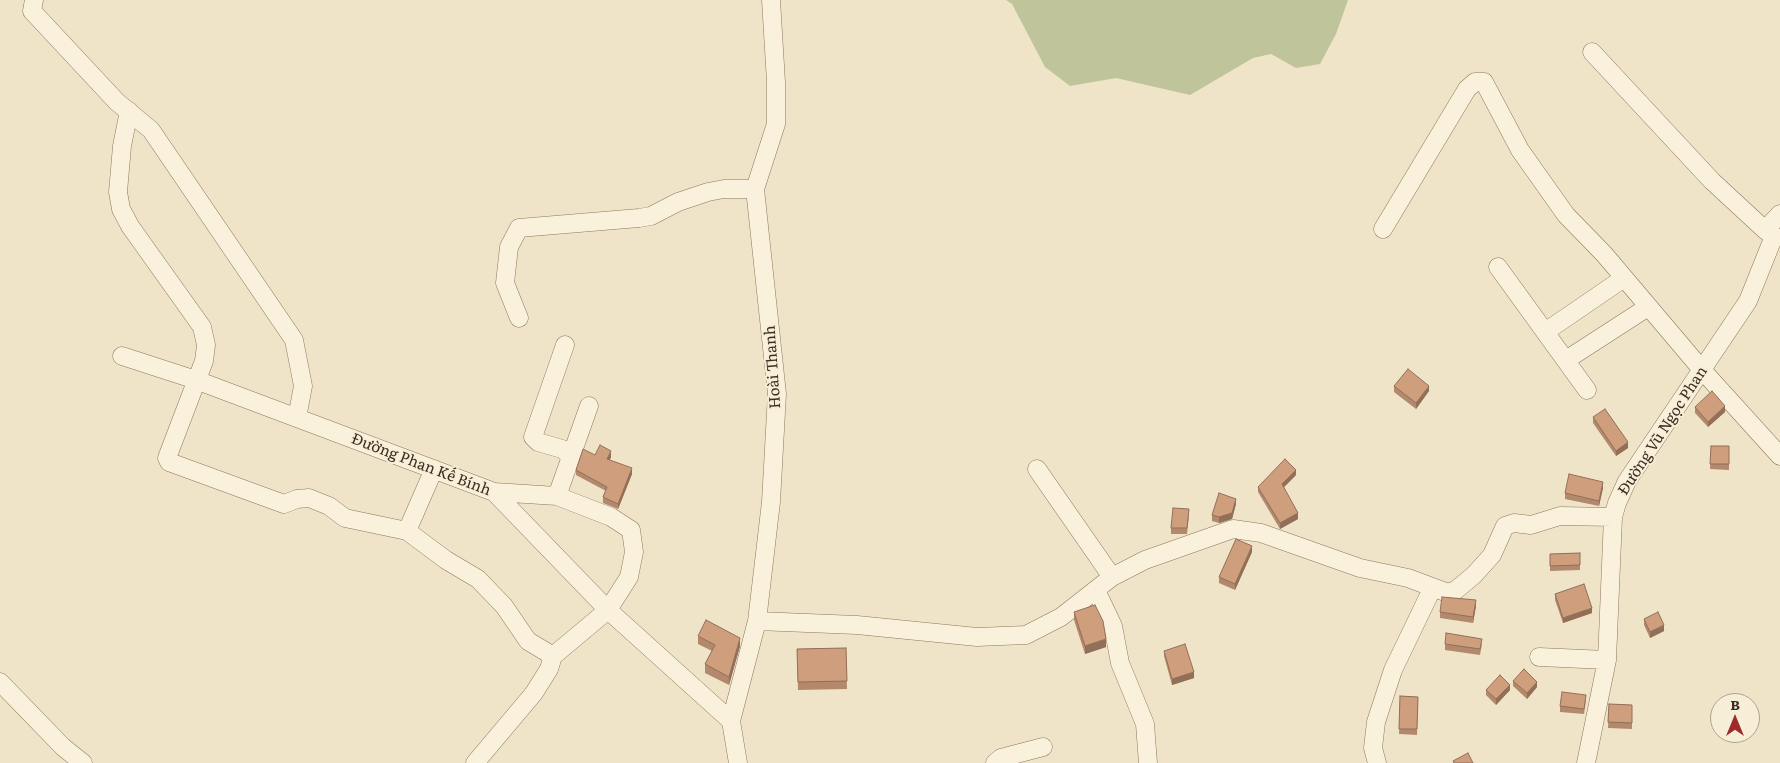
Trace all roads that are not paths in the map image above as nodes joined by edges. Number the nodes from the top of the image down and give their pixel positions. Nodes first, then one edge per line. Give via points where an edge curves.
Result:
1 (34, 0) edge
2 (771, 0) edge
3 (1592, 52) dead end
4 (129, 111) junction
5 (755, 189) junction
6 (1780, 214) edge
7 (1382, 229) dead end
8 (1773, 236) edge
9 (1498, 267) dead end
10 (1624, 278) junction
11 (1648, 308) junction
12 (519, 318) dead end
13 (1545, 332) junction
14 (565, 345) dead end
15 (122, 356) dead end
16 (1566, 360) junction
17 (1703, 371) junction
18 (196, 380) junction
19 (1587, 390) dead end
20 (588, 406) dead end
21 (297, 418) junction
22 (570, 455) junction
23 (1780, 456) edge
24 (434, 469) junction
25 (1037, 469) dead end
26 (494, 492) junction
27 (557, 496) junction
28 (1613, 517) junction
29 (407, 531) junction
30 (1112, 577) junction
31 (1432, 589) junction
32 (1096, 590) junction
33 (608, 610) junction
34 (757, 622) junction
35 (553, 656) junction
36 (1539, 657) dead end
37 (1607, 660) junction
38 (0, 682) edge
39 (731, 721) junction
40 (1043, 748) dead end
41 (83, 763) edge
42 (475, 763) edge
43 (738, 763) edge
44 (995, 763) edge
45 (1148, 763) edge
46 (1377, 763) edge
47 (1586, 763) edge

1 - 4 street via 32,11
2 - 5 street, Hoài Thanh via 776,124
3 - 8 street via 1712,181
4 - 18 street via 118,192 121,209 202,327 206,344 204,361
4 - 21 street via 151,130 294,340 303,386
5 - 12 street via 708,192 639,218 519,228 509,247 506,283
5 - 34 street, Hoài Thanh via 777,394 771,502
6 - 8 street, Đường Vũ Ngọc Phan
7 - 10 street via 1467,89 1475,82 1484,82 1520,150 1560,207
8 - 17 street, Đường Vũ Ngọc Phan via 1748,301
9 - 13 street
10 - 11 street
10 - 13 street
11 - 16 street
11 - 17 street
13 - 16 street
14 - 22 street via 534,437 538,442 562,449
15 - 18 street, Đường Phan Kế Bính
16 - 19 street
17 - 23 street
17 - 28 street, Đường Vũ Ngọc Phan via 1628,481
18 - 21 street, Đường Phan Kế Bính
18 - 29 street via 167,458 169,462 284,504 309,498 329,506 345,518
20 - 22 street
21 - 24 street, Đường Phan Kế Bính
22 - 27 street
24 - 26 street, Đường Phan Kế Bính
24 - 29 street
25 - 30 street
26 - 27 street
26 - 33 street, Đường Phan Kế Bính
27 - 33 street via 611,518 631,530 634,552 629,577
28 - 31 street via 1560,516 1532,525 1514,523 1506,526 1492,554 1474,575 1448,593
28 - 37 street, Đường Vũ Ngọc Phan
29 - 35 street via 478,579 504,606 528,640
30 - 31 street via 1144,560 1233,529 1261,533 1360,568 1408,578
30 - 32 street
31 - 46 street via 1393,670 1376,722 1373,748
32 - 34 street via 1061,617 1026,635 976,637 857,625
32 - 45 street via 1113,626 1120,664 1145,724
33 - 35 street
33 - 39 street, Đường Phan Kế Bính
34 - 39 street, Hoài Thanh
35 - 42 street via 534,693
36 - 37 street
37 - 47 street, Đường Vũ Ngọc Phan
38 - 41 street via 63,747
39 - 43 street, Hoài Thanh
40 - 44 street via 1001,758

